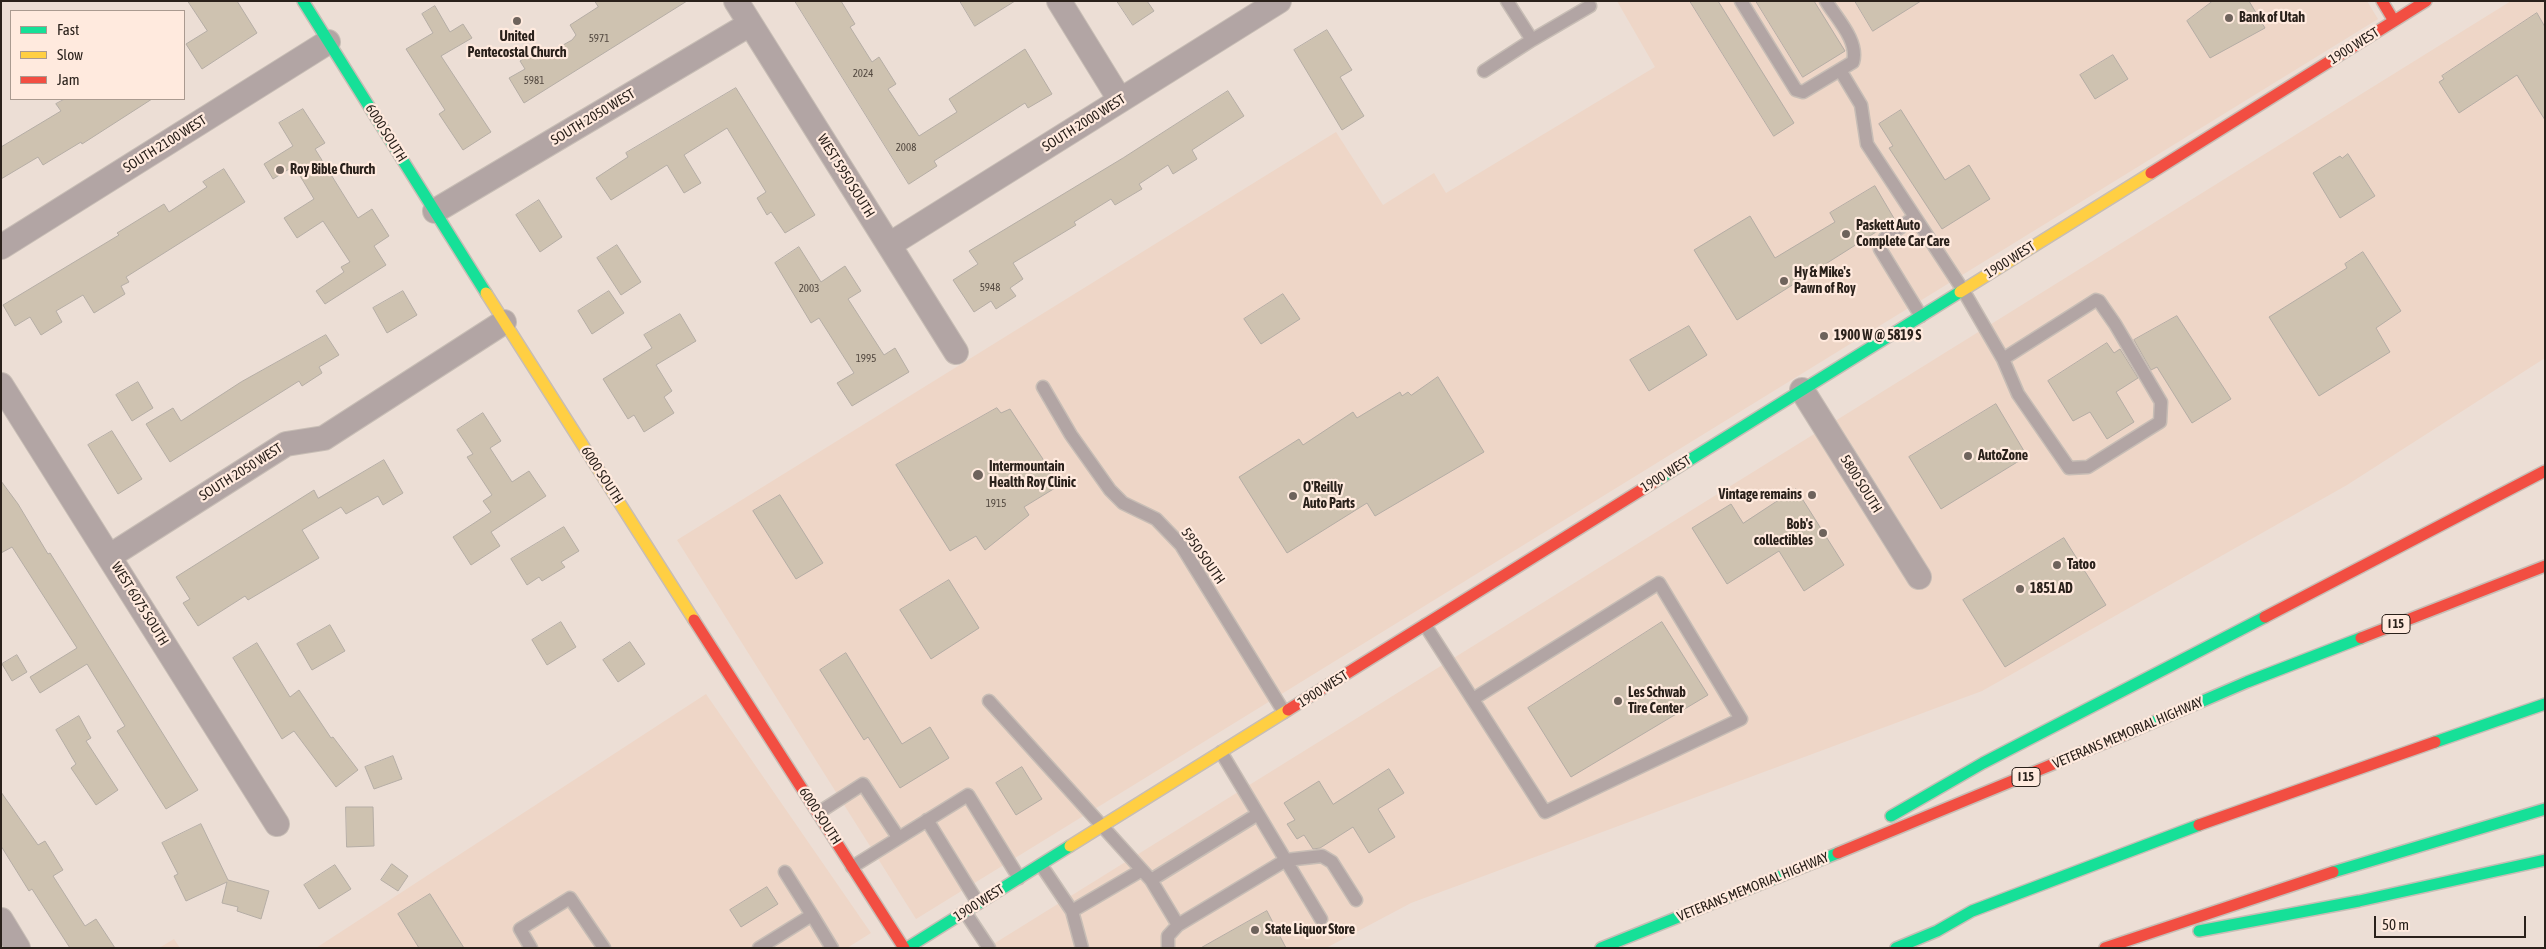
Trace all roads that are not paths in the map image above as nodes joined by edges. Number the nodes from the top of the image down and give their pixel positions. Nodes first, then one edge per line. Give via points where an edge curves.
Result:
1 (303, 1) edge
2 (736, 1) edge
3 (1060, 1) edge
4 (1279, 1) edge
5 (1507, 1) edge
6 (1741, 1) edge
7 (1826, 1) edge
8 (2382, 1) edge
9 (2426, 1) edge
10 (1590, 6) dead end
11 (2394, 21) junction
12 (750, 24) junction
13 (1532, 40) junction
14 (328, 42) junction
15 (1840, 70) junction
16 (1484, 71) dead end
17 (1120, 100) junction
18 (435, 210) junction
19 (1915, 217) junction
20 (890, 245) junction
21 (1, 247) edge
22 (1963, 290) junction
23 (1921, 316) junction
24 (504, 322) junction
25 (956, 352) dead end
26 (2003, 359) junction
27 (1, 385) edge
28 (1044, 387) dead end
29 (1802, 390) junction
30 (2545, 470) edge
31 (110, 556) junction
32 (2545, 566) edge
33 (1919, 577) dead end
34 (1425, 625) junction
35 (1473, 699) junction
36 (989, 701) dead end
37 (2545, 704) edge
38 (1284, 712) junction
39 (1221, 752) junction
40 (2545, 809) edge
41 (818, 812) junction
42 (1258, 814) junction
43 (926, 820) junction
44 (277, 824) dead end
45 (1102, 827) junction
46 (898, 837) junction
47 (1286, 860) junction
48 (2545, 860) edge
49 (1041, 864) junction
50 (852, 866) junction
51 (1803, 866) junction
52 (785, 872) dead end
53 (1147, 875) junction
54 (1019, 878) junction
55 (1356, 900) dead end
56 (978, 904) junction
57 (1072, 911) junction
58 (965, 912) junction
59 (812, 915) junction
60 (1321, 919) dead end
61 (1, 920) edge
62 (1178, 925) junction
63 (600, 947) edge
64 (18, 948) edge
65 (531, 948) edge
66 (759, 948) edge
67 (832, 948) edge
68 (905, 948) edge
69 (989, 948) edge
70 (1082, 948) edge
71 (1168, 948) edge
72 (1601, 948) edge
73 (1896, 948) edge
74 (2105, 948) edge
75 (2109, 948) edge

1 - 14 main road, 6000 SOUTH
2 - 12 street, WEST 5950 SOUTH
3 - 17 street
4 - 17 street, SOUTH 2000 WEST
5 - 13 lane
6 - 15 lane via 1796,90 1808,90
7 - 15 lane via 1851,40 1855,53 1853,62
8 - 11 main road
9 - 11 main road, 1900 WEST
10 - 13 lane
11 - 22 main road, 1900 WEST
12 - 18 street, SOUTH 2050 WEST
12 - 20 street, WEST 5950 SOUTH
13 - 16 lane
14 - 18 main road, 6000 SOUTH
14 - 21 street, SOUTH 2100 WEST
15 - 19 lane via 1861,105 1866,144
17 - 20 street, SOUTH 2000 WEST
18 - 24 main road, 6000 SOUTH
19 - 22 lane
19 - 23 lane via 1885,238 1880,249
20 - 25 street, WEST 5950 SOUTH
22 - 23 main road, 1900 WEST
22 - 26 lane
23 - 29 main road, 1900 WEST
24 - 31 street, SOUTH 2050 WEST via 324,438 286,444
24 - 41 main road, 6000 SOUTH
26 - 26 lane via 2018,394 2069,468 2088,467 2160,422 2161,402 2115,324 2096,300
27 - 31 street, WEST 6075 SOUTH
28 - 38 lane, 5950 SOUTH via 1071,435 1110,490 1123,503 1156,519 1181,545
29 - 33 street, 5800 SOUTH
29 - 34 main road, 1900 WEST
30 - 51 main road via 1983,763
31 - 44 street, WEST 6075 SOUTH
32 - 51 main road, VETERANS MEMORIAL HIGHWAY / I 15 via 2247,682 2034,774
34 - 35 lane
34 - 38 main road, 1900 WEST
35 - 35 lane via 1545,812 1741,719 1658,583
36 - 45 lane
37 - 73 main road via 2208,821 1972,911 1937,931
38 - 39 main road, 1900 WEST
39 - 42 lane
39 - 45 main road, 1900 WEST
40 - 74 main road via 2365,861
41 - 46 lane via 864,784
41 - 50 main road, 6000 SOUTH
42 - 47 lane
42 - 53 lane
43 - 46 lane
43 - 54 lane via 968,795
43 - 56 lane
45 - 49 main road, 1900 WEST
45 - 53 lane
46 - 50 lane
47 - 55 lane via 1322,856 1332,862
47 - 60 lane
47 - 62 lane
48 - 75 main road via 2359,901
49 - 54 main road, 1900 WEST
49 - 57 lane
50 - 68 main road, 6000 SOUTH
51 - 72 main road, VETERANS MEMORIAL HIGHWAY / I 15
52 - 59 lane
53 - 57 lane
53 - 62 lane
54 - 56 main road, 1900 WEST
56 - 58 main road, 1900 WEST
57 - 70 lane
58 - 68 main road, 1900 WEST
58 - 69 lane
59 - 66 lane
59 - 67 lane
61 - 64 street
62 - 71 lane via 1168,936
63 - 65 lane via 570,898 520,929

